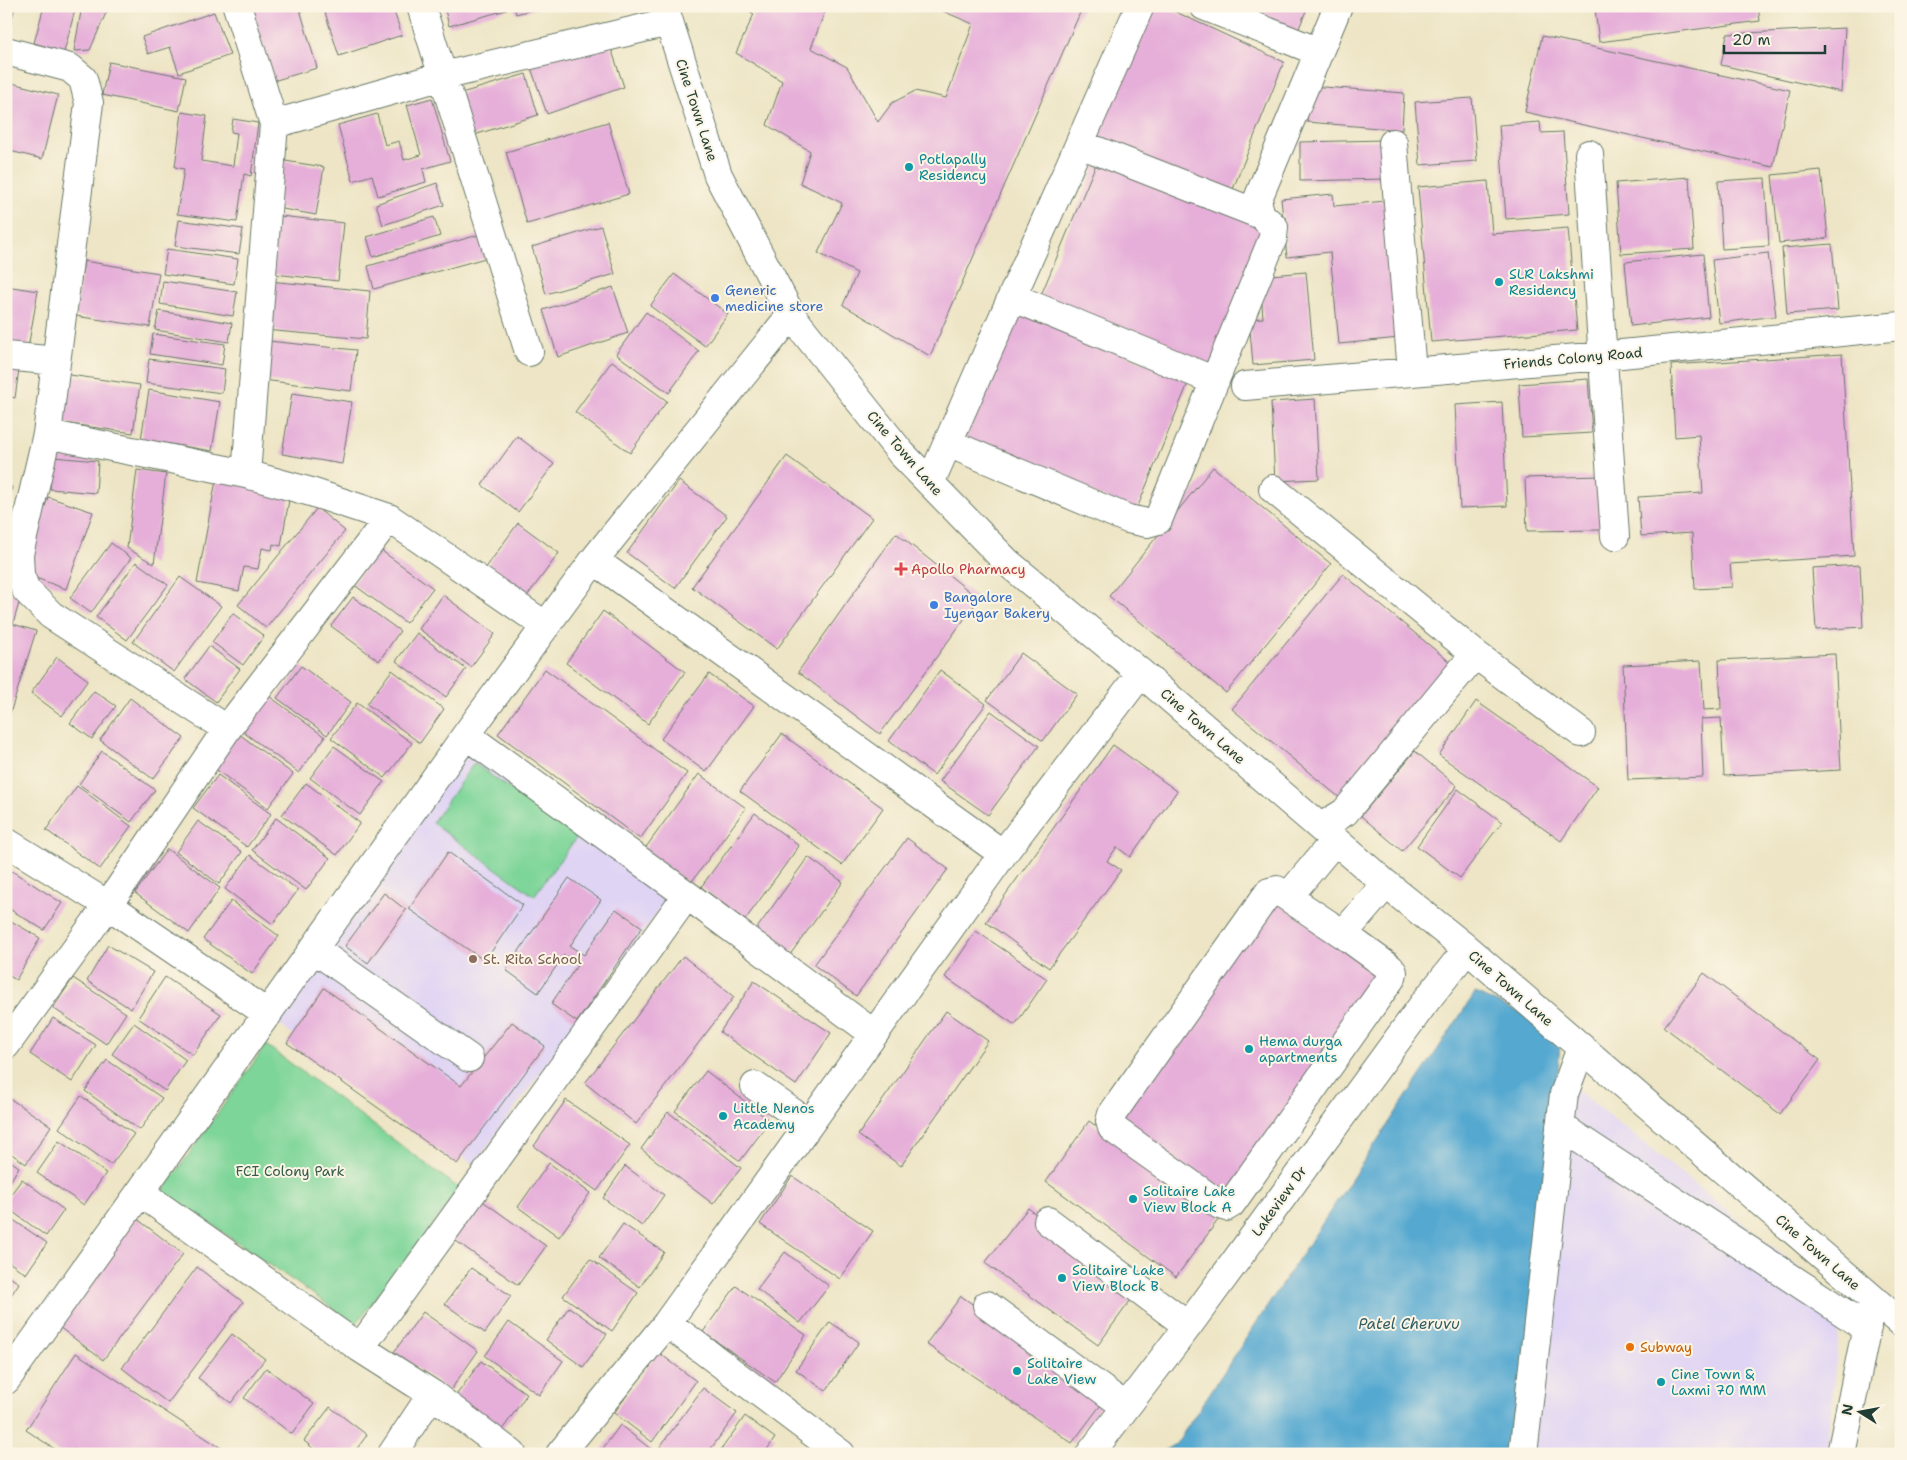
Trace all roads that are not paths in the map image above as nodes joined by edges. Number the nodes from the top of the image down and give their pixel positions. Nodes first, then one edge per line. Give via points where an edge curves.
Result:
1 (237, 6) edge
2 (421, 6) edge
3 (1140, 6) edge
4 (1204, 6) edge
5 (1338, 6) edge
6 (666, 14) edge
7 (6, 51) edge
8 (1319, 52) junction
9 (443, 76) junction
10 (274, 124) junction
11 (1393, 143) dead end
12 (1080, 144) junction
13 (1589, 154) dead end
14 (1261, 215) junction
15 (1012, 297) junction
16 (791, 316) junction
17 (1901, 326) edge
18 (529, 352) dead end
19 (6, 356) edge
20 (1602, 356) junction
21 (56, 361) junction
22 (1412, 372) junction
23 (1215, 382) junction
24 (1245, 386) dead end
25 (47, 434) junction
26 (948, 443) junction
27 (246, 474) junction
28 (930, 483) junction
29 (1273, 489) dead end
30 (390, 518) junction
31 (1615, 536) dead end
32 (594, 560) junction
33 (546, 626) junction
34 (1475, 654) junction
35 (1141, 673) junction
36 (227, 729) junction
37 (1581, 733) dead end
38 (466, 735) junction
39 (1328, 834) junction
40 (6, 842) edge
41 (1003, 854) junction
42 (1386, 884) junction
43 (687, 895) junction
44 (1288, 897) junction
45 (108, 905) junction
46 (1343, 934) junction
47 (314, 948) junction
48 (1467, 949) junction
49 (268, 1014) junction
50 (874, 1034) junction
51 (6, 1045) edge
52 (1581, 1048) junction
53 (469, 1058) dead end
54 (755, 1086) dead end
55 (809, 1124) junction
56 (1560, 1126) junction
57 (141, 1193) junction
58 (1048, 1221) dead end
59 (1872, 1299) junction
60 (987, 1305) dead end
61 (666, 1323) junction
62 (1901, 1323) edge
63 (1188, 1326) junction
64 (1867, 1328) junction
65 (360, 1348) junction
66 (6, 1380) edge
67 (432, 1394) junction
68 (1125, 1406) junction
69 (392, 1454) edge
70 (512, 1454) edge
71 (560, 1454) edge
72 (841, 1454) edge
73 (1090, 1454) edge
74 (1523, 1454) edge
75 (1841, 1454) edge

1 - 10 street
2 - 9 street
3 - 12 street
4 - 8 street
5 - 8 street
6 - 9 street
6 - 16 street, Cine Town Lane via 718,176
7 - 21 street via 70,68 83,79 89,103
8 - 14 street via 1257,201
9 - 10 street
9 - 18 street
10 - 27 street
11 - 22 street
12 - 14 street
12 - 15 street
13 - 20 street
14 - 23 street via 1274,227 1273,238
15 - 23 street
15 - 26 street
16 - 28 street, Cine Town Lane via 901,453
16 - 32 street
17 - 20 street, Friends Colony Road
19 - 21 street
20 - 22 street, Friends Colony Road
20 - 31 street
21 - 25 street
22 - 24 street, Friends Colony Road
23 - 26 street via 1158,520 1147,523 1128,519
25 - 27 street
25 - 36 street via 19,554 20,576 26,590 51,615
26 - 28 street
27 - 30 street
28 - 35 street, Cine Town Lane via 1007,562
29 - 34 street
30 - 33 street
30 - 36 street
32 - 33 street
32 - 41 street
33 - 38 street
34 - 37 street
34 - 39 street
35 - 39 street, Cine Town Lane
35 - 41 street
36 - 45 street
38 - 43 street
38 - 47 street
39 - 42 street, Cine Town Lane
39 - 44 street
40 - 45 street
41 - 50 street
42 - 46 street
42 - 48 street, Cine Town Lane
43 - 50 street
43 - 65 street
44 - 46 street
44 - 46 street via 1277,890 1270,892 1110,1120 1112,1128 1220,1205 1226,1207 1231,1204 1392,977 1394,972 1390,968
45 - 49 street
45 - 51 street
47 - 49 street
47 - 53 street
48 - 52 street, Cine Town Lane
48 - 63 street, Lakeview Dr
49 - 57 street
50 - 55 street
52 - 56 street via 1564,1094
52 - 59 street, Cine Town Lane
54 - 55 street
55 - 61 street
56 - 64 street
56 - 74 street
57 - 65 street
57 - 66 street
58 - 63 street
59 - 62 street, Cine Town Lane
59 - 64 street
60 - 68 street
61 - 71 street
61 - 72 street
63 - 68 street, Lakeview Dr
64 - 75 street
65 - 67 street
67 - 69 street
67 - 70 street
68 - 73 street, Lakeview Dr

